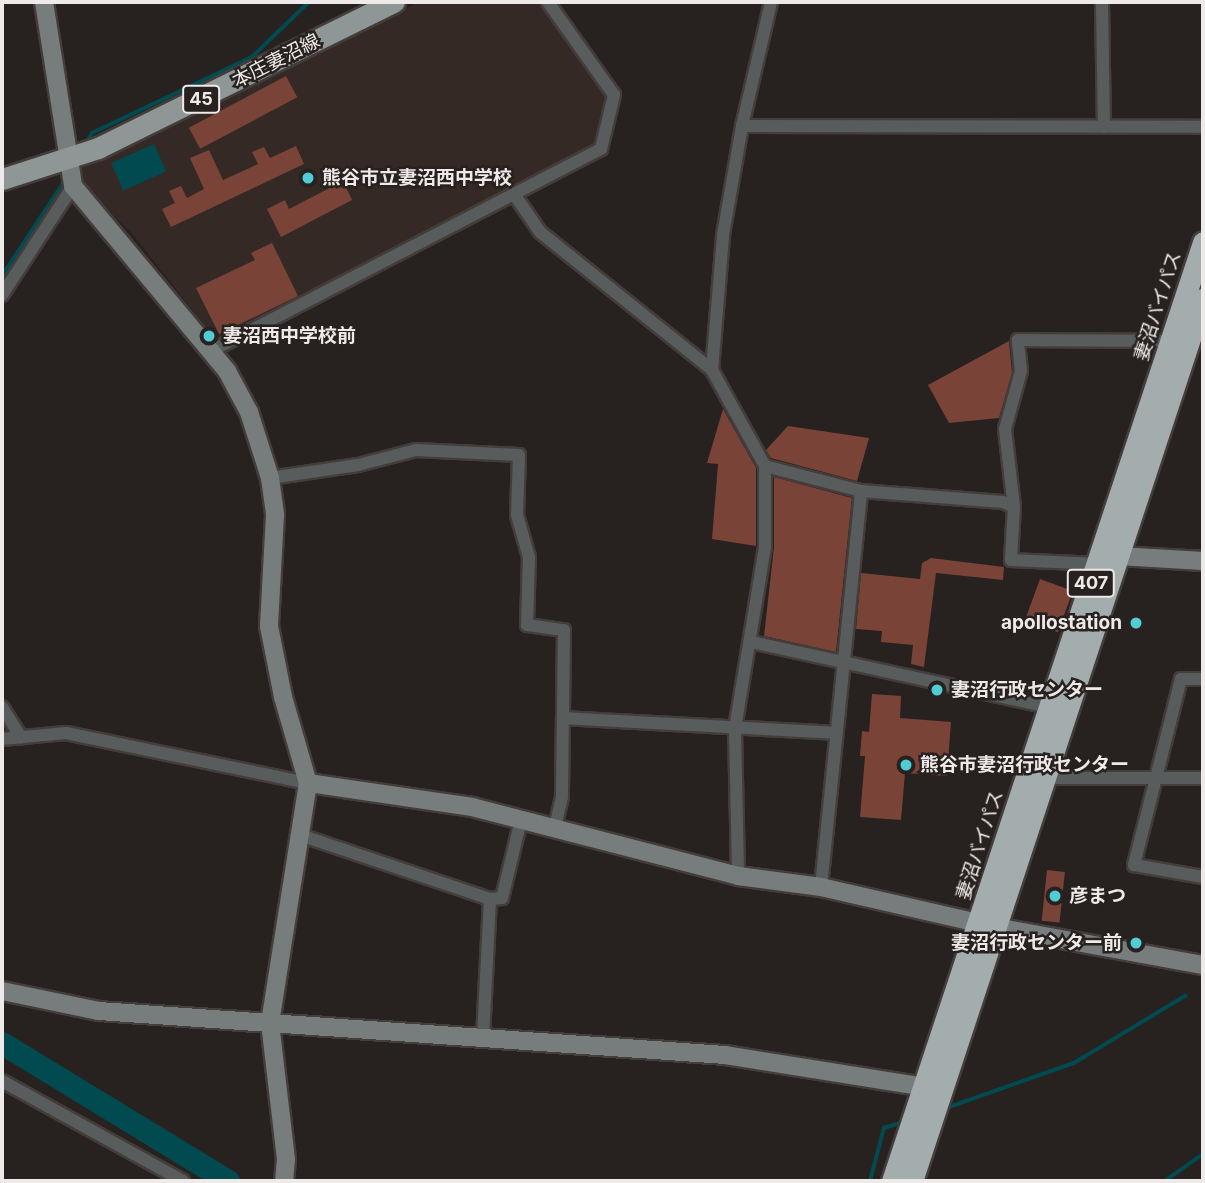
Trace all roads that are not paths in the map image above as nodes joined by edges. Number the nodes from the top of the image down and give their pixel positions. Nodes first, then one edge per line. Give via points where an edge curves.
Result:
1 (44, 2) edge
2 (394, 2) edge
3 (548, 2) edge
4 (771, 2) edge
5 (1102, 2) edge
6 (742, 126) junction
7 (1104, 127) junction
8 (1203, 127) edge
9 (66, 162) junction
10 (2, 179) edge
11 (72, 186) junction
12 (514, 194) junction
13 (1203, 242) edge
14 (2, 295) edge
15 (1203, 299) edge
16 (1188, 341) edge
17 (211, 351) junction
18 (712, 370) junction
19 (765, 466) junction
20 (270, 478) junction
21 (861, 491) junction
22 (1014, 507) junction
23 (1119, 556) junction
24 (1203, 561) edge
25 (1098, 564) junction
26 (751, 642) junction
27 (844, 663) junction
28 (1203, 679) edge
29 (1048, 707) junction
30 (2, 708) edge
31 (563, 718) junction
32 (735, 729) junction
33 (837, 733) junction
34 (21, 737) junction
35 (2, 739) edge
36 (1046, 778) junction
37 (1203, 778) edge
38 (1153, 780) junction
39 (308, 783) junction
40 (521, 820) junction
41 (555, 828) junction
42 (303, 836) junction
43 (738, 876) junction
44 (1203, 877) edge
45 (821, 887) junction
46 (490, 899) junction
47 (987, 925) junction
48 (1203, 965) edge
49 (2, 991) edge
50 (270, 1023) junction
51 (483, 1037) junction
52 (2, 1081) edge
53 (932, 1088) junction
54 (183, 1181) edge
55 (284, 1181) edge
56 (892, 1181) edge
57 (912, 1181) edge

1 - 9 street
2 - 9 main road, 本庄妻沼線 / 45
3 - 12 street via 614,95 601,149
4 - 6 street
5 - 7 street
6 - 7 street
6 - 18 street via 723,235
7 - 8 street
9 - 10 main road, 本庄妻沼線 / 45
9 - 11 street
11 - 14 street
11 - 17 street
12 - 17 street
12 - 18 street via 540,232
13 - 16 highway, 妻沼バイパス / 407
15 - 16 highway, 妻沼バイパス / 407
16 - 22 street via 1018,340 1021,372 1005,429
16 - 23 highway, 妻沼バイパス / 407
16 - 25 highway, 妻沼バイパス / 407
17 - 20 street via 249,412
18 - 19 street
19 - 21 street
19 - 26 street via 765,547
20 - 31 street via 358,465 416,450 519,455 517,514 529,556 527,625 564,630
20 - 39 street via 275,515 270,626 283,697
21 - 22 street via 1003,502
21 - 27 street
22 - 25 street via 1011,561
23 - 24 street
23 - 36 highway, 妻沼バイパス / 407
25 - 29 highway, 妻沼バイパス / 407
26 - 27 street
26 - 32 street
27 - 29 street
27 - 33 street
28 - 38 street via 1181,679
29 - 47 highway, 妻沼バイパス / 407
30 - 34 street
31 - 32 street
31 - 41 street via 562,797
32 - 33 street
32 - 43 street
33 - 45 street
34 - 35 street
34 - 39 street via 66,733
36 - 38 street
36 - 47 highway, 妻沼バイパス / 407
37 - 38 street
38 - 44 street via 1133,865
39 - 40 street via 472,807
39 - 42 street
40 - 41 street
40 - 46 street via 502,898
41 - 43 street
42 - 46 street
42 - 50 street
43 - 45 street
45 - 47 street
46 - 51 street
47 - 48 street
47 - 53 highway, 妻沼バイパス / 407
49 - 50 street via 99,1011
50 - 51 street
50 - 55 street via 286,1159
51 - 53 street via 725,1055
52 - 54 street
53 - 56 highway, 妻沼バイパス / 407
53 - 57 highway, 妻沼バイパス / 407

